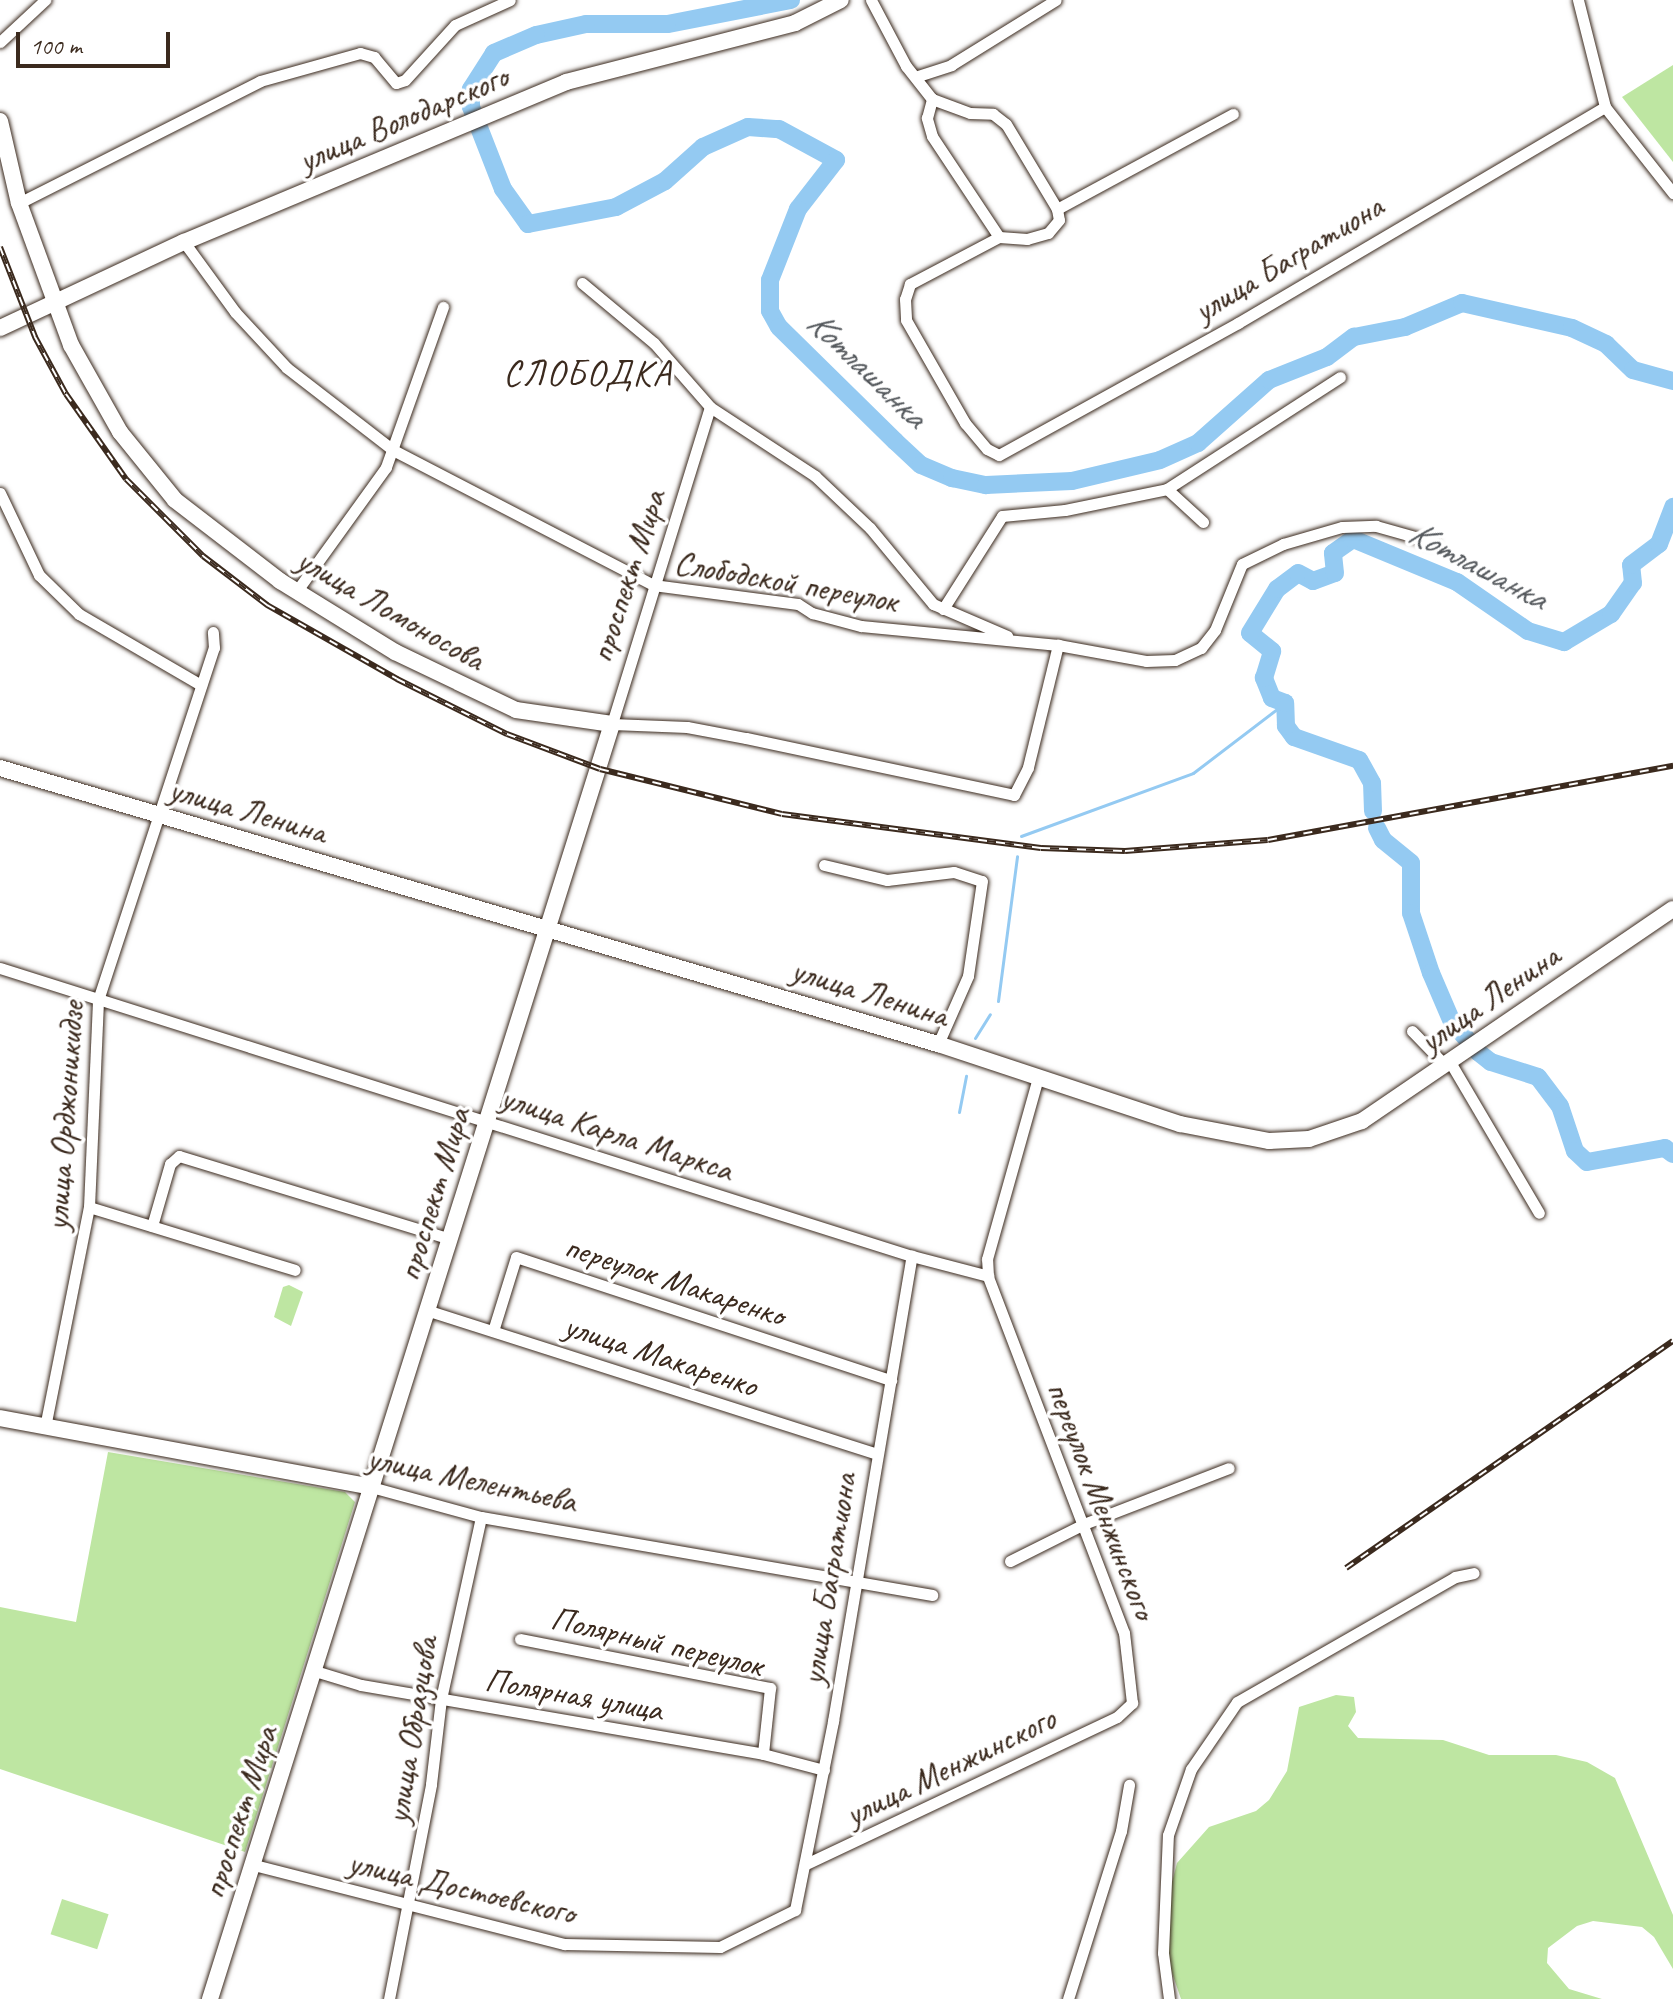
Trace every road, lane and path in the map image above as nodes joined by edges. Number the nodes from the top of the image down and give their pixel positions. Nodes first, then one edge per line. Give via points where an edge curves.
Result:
1 (45, 0) edge
2 (510, 0) edge
3 (841, 0) edge
4 (871, 0) edge
5 (1056, 0) edge
6 (1578, 0) edge
7 (0, 42) edge
8 (918, 76) junction
9 (932, 99) junction
10 (1605, 107) junction
11 (1233, 114) dead end
12 (0, 121) edge
13 (1673, 193) edge
14 (19, 203) junction
15 (1057, 209) junction
16 (999, 237) junction
17 (184, 242) junction
18 (582, 283) dead end
19 (55, 302) junction
20 (443, 307) dead end
21 (0, 328) edge
22 (1340, 377) dead end
23 (710, 407) junction
24 (393, 450) junction
25 (1167, 489) junction
26 (0, 493) edge
27 (1203, 522) dead end
28 (1433, 542) dead end
29 (653, 585) junction
30 (296, 592) junction
31 (943, 609) junction
32 (213, 632) dead end
33 (1018, 640) junction
34 (1058, 645) junction
35 (201, 685) junction
36 (612, 724) junction
37 (0, 768) edge
38 (156, 815) junction
39 (824, 865) dead end
40 (1673, 909) edge
41 (551, 929) junction
42 (0, 968) edge
43 (98, 1000) junction
44 (1412, 1031) dead end
45 (938, 1044) junction
46 (1452, 1061) junction
47 (1038, 1077) junction
48 (486, 1121) junction
49 (89, 1207) junction
50 (1539, 1213) dead end
51 (152, 1226) junction
52 (450, 1239) junction
53 (912, 1256) junction
54 (295, 1270) dead end
55 (988, 1276) junction
56 (429, 1311) junction
57 (493, 1331) junction
58 (891, 1380) junction
59 (0, 1418) edge
60 (45, 1427) junction
61 (877, 1454) junction
62 (1229, 1468) dead end
63 (371, 1487) junction
64 (481, 1517) junction
65 (1084, 1524) junction
66 (1010, 1561) dead end
67 (1474, 1573) dead end
68 (853, 1585) junction
69 (932, 1595) dead end
70 (520, 1639) dead end
71 (315, 1671) junction
72 (441, 1699) junction
73 (1117, 1717) joint
74 (763, 1754) junction
75 (824, 1770) junction
76 (1129, 1785) dead end
77 (806, 1864) junction
78 (254, 1865) junction
79 (410, 1904) junction
80 (795, 1910) joint
81 (210, 1999) edge
82 (389, 1999) edge
83 (1068, 1999) edge
84 (1169, 1999) edge

1 - 7 street
2 - 14 street via 455,25 405,80 396,83 374,57 360,53 260,81
3 - 17 main road, улица Володарского via 795,23 566,82
4 - 8 street via 906,66
5 - 8 street via 951,65
6 - 10 street
8 - 9 street
9 - 15 street via 970,113 993,114 1006,124
9 - 16 street via 927,118 932,136
10 - 13 street
10 - 16 street, улица Багратиона via 1238,323 999,455 965,423 906,320 905,299 910,284
11 - 15 street
12 - 14 main road, улица Ломоносова
14 - 19 main road, улица Ломоносова
15 - 16 street via 1059,220 1048,233 1027,239
17 - 19 main road, улица Володарского
17 - 24 street, Слободской переулок via 227,302 287,368
18 - 23 street via 654,343
19 - 21 main road, улица Володарского
19 - 30 main road, улица Ломоносова via 90,383 154,476 198,521
20 - 24 street
22 - 25 street
23 - 29 street, проспект Мира
23 - 31 street via 815,476
24 - 29 street, Слободской переулок
24 - 30 street
25 - 27 street
25 - 31 street via 1065,510 1009,512
26 - 35 street via 39,575 79,614
28 - 34 street, Слободской переулок via 1376,526 1342,527 1283,544 1242,564 1215,630 1201,648 1175,660 1146,661
29 - 33 street, Слободской переулок via 798,604 861,626
29 - 36 street, проспект Мира
30 - 36 main road, улица Ломоносова via 395,652 499,703 545,716
31 - 33 street
32 - 35 street, улица Орджоникидзе
33 - 34 street, Слободской переулок
34 - 36 street, улица Ломоносова via 1028,767 1014,795 687,727
35 - 38 street, улица Орджоникидзе
36 - 41 main road, проспект Мира
37 - 38 main road, улица Ленина
38 - 41 main road, улица Ленина
38 - 43 street, улица Орджоникидзе
39 - 45 street via 887,880 954,872 982,881 968,976
40 - 46 main road, улица Ленина
41 - 45 main road, улица Ленина
41 - 48 main road, проспект Мира
42 - 43 street, улица Карла Маркса
43 - 48 street, улица Карла Маркса
43 - 49 street, улица Орджоникидзе
44 - 46 street
45 - 47 main road, улица Ленина
46 - 47 main road, улица Ленина via 1362,1121 1290,1141 1230,1137
46 - 50 street
47 - 55 street via 987,1259
48 - 52 main road, проспект Мира
48 - 53 street, улица Карла Маркса
49 - 51 street
49 - 60 street, улица Орджоникидзе
51 - 52 street via 170,1164 179,1156
51 - 54 street
52 - 56 main road, проспект Мира
53 - 55 street, улица Карла Маркса
53 - 58 street, улица Багратиона
55 - 65 street, переулок Менжинского
56 - 57 street, улица Макаренко
56 - 63 main road, проспект Мира
57 - 58 street, переулок Макаренко via 516,1257
57 - 61 street, улица Макаренко
58 - 61 street, улица Багратиона
59 - 60 main road, улица Мелентьева
60 - 63 main road, улица Мелентьева
61 - 68 street, улица Багратиона
62 - 65 street
63 - 64 street, улица Мелентьева
63 - 71 main road, проспект Мира
64 - 68 street, улица Мелентьева
64 - 72 street, улица Образцова
65 - 66 street
65 - 73 street, переулок Менжинского via 1131,1665 1132,1703
67 - 84 street via 1455,1577 1237,1702 1191,1769 1168,1835 1163,1953
68 - 69 street, улица Мелентьева
68 - 75 street, улица Багратиона
70 - 74 street, Полярный переулок via 770,1688
71 - 72 street, Полярная улица
71 - 78 main road, проспект Мира
72 - 74 street, Полярная улица
72 - 79 street, улица Образцова
73 - 77 street, улица Менжинского
74 - 75 street, Полярная улица
75 - 77 street, улица Багратиона
76 - 83 street via 1121,1831
77 - 80 street, улица Багратиона
78 - 79 street, улица Достоевского
78 - 81 main road, проспект Мира
79 - 80 street, улица Достоевского via 564,1944 705,1947 720,1947
79 - 82 street, улица Образцова

